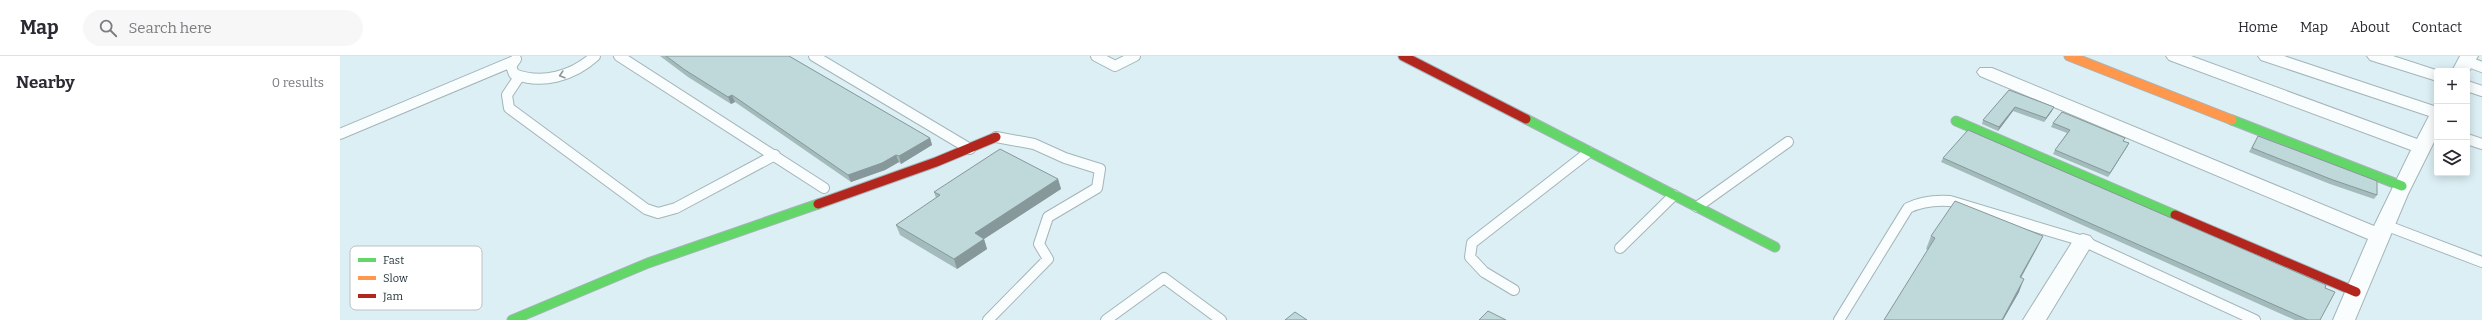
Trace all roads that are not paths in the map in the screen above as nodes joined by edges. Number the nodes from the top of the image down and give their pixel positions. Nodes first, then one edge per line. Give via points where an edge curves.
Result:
1 (595, 56) edge
2 (619, 56) edge
3 (814, 56) edge
4 (1096, 56) edge
5 (1135, 56) edge
6 (1403, 56) edge
7 (2069, 56) edge
8 (2175, 56) edge
9 (2267, 56) edge
10 (2376, 56) edge
11 (516, 58) edge
12 (1986, 72) dead end
13 (2434, 75) edge
14 (519, 77) junction
15 (2470, 87) edge
16 (2482, 91) edge
17 (2434, 120) edge
18 (1956, 121) dead end
19 (2434, 125) edge
20 (340, 134) edge
21 (996, 137) joint
22 (2470, 140) edge
23 (1788, 142) dead end
24 (2482, 144) edge
25 (2422, 147) junction
26 (970, 148) junction
27 (1589, 152) junction
28 (775, 155) junction
29 (2402, 186) junction
30 (824, 188) dead end
31 (1674, 195) junction
32 (1697, 207) junction
33 (2383, 230) junction
34 (2083, 241) junction
35 (1775, 247) dead end
36 (1620, 248) dead end
37 (2482, 262) edge
38 (1514, 290) dead end
39 (2356, 292) junction
40 (512, 320) edge
41 (988, 320) edge
42 (1106, 320) edge
43 (1221, 320) edge
44 (1839, 320) edge
45 (2034, 320) edge
46 (2255, 320) edge
47 (2344, 320) edge

1 -> 14 lane via 578,69 557,76 536,79
2 - 28 lane
3 - 26 lane
4 - 5 lane via 1115,66
6 - 27 street
7 - 29 street
8 - 25 street
9 - 17 street
10 - 13 street
11 - 14 lane via 511,70
11 - 20 lane
12 - 33 street
14 - 28 lane via 506,94 505,101 509,108 646,209 658,213 676,208
15 - 16 lane
18 - 39 street
19 - 25 street
21 - 26 street
21 - 41 lane via 1034,144 1065,158 1100,169 1100,179 1097,188 1048,217 1039,244 1048,259
22 - 24 lane
23 - 32 lane
25 - 29 street
26 - 40 street via 648,263
27 - 31 street
27 - 38 lane via 1472,243 1470,257 1484,272
28 - 30 lane
29 - 33 street
31 - 32 street
31 - 36 lane
32 - 35 street
33 - 37 lane
33 - 39 street
34 - 44 lane via 1950,201 1920,201 1908,208
34 - 45 street
34 - 46 lane
39 - 47 street
42 - 43 lane via 1164,278

